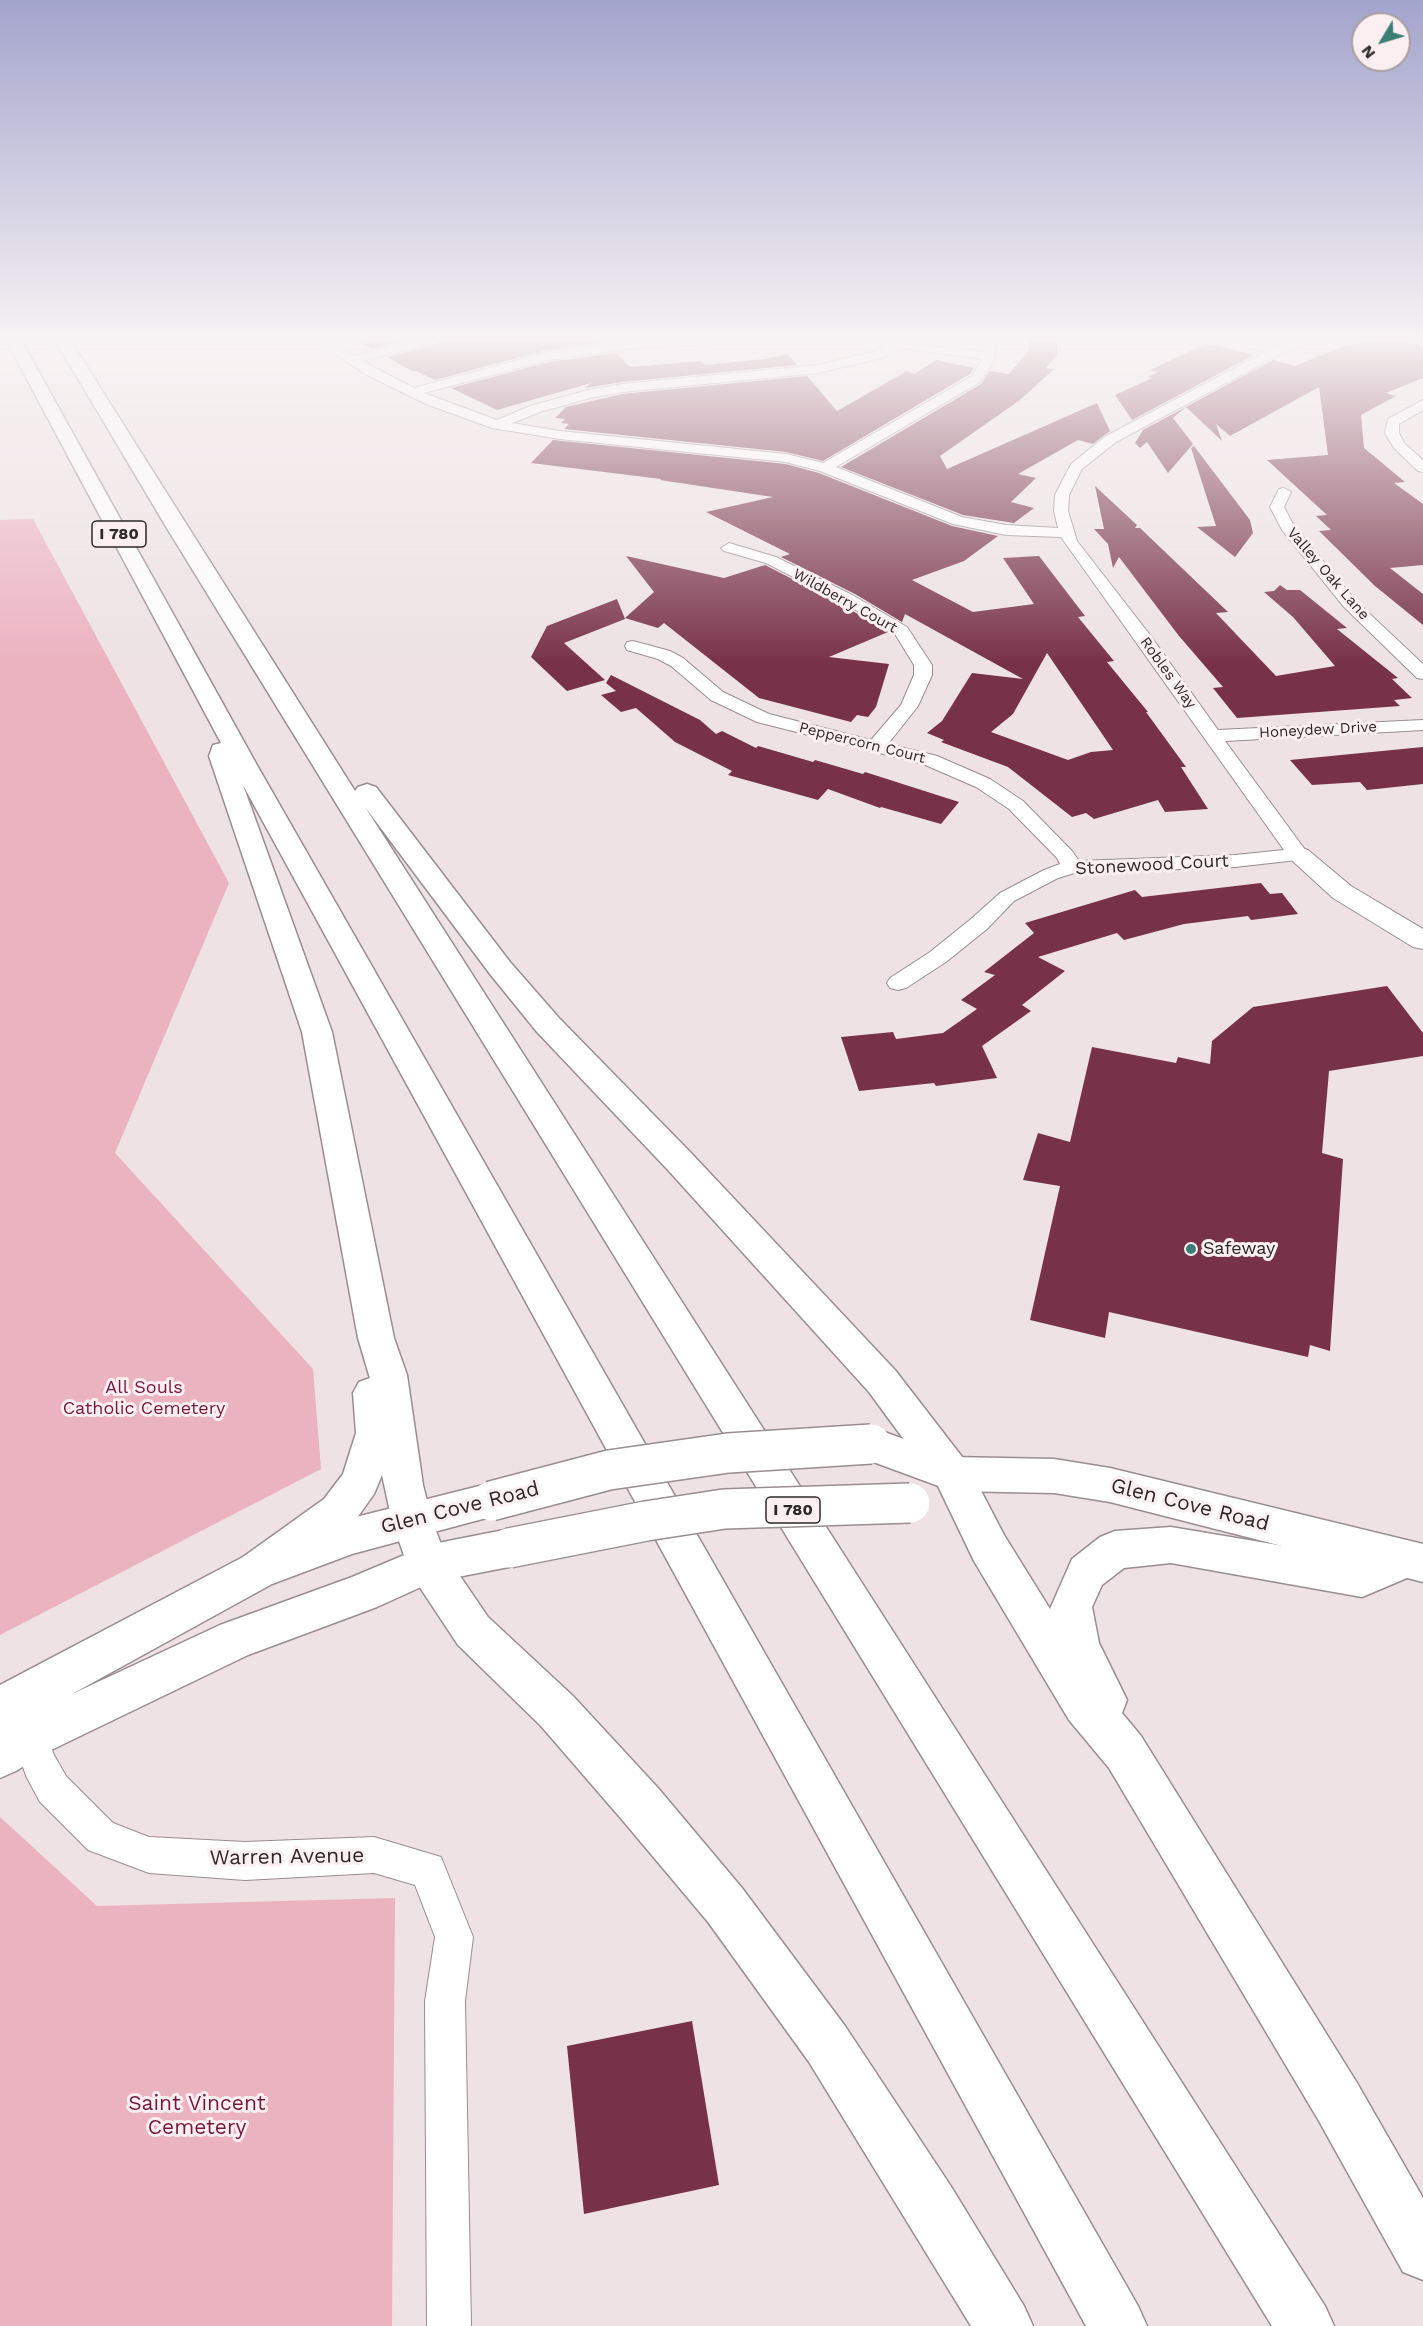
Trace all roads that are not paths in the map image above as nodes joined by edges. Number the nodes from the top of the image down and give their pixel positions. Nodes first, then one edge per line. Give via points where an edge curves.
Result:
1 (73, 449) edge
2 (129, 449) edge
3 (694, 449) edge
4 (858, 449) edge
5 (1099, 449) edge
6 (1403, 449) edge
7 (825, 468) junction
8 (1423, 468) edge
9 (1284, 492) dead end
10 (1066, 533) junction
11 (729, 548) dead end
12 (633, 646) dead end
13 (1423, 674) edge
14 (282, 694) junction
15 (1423, 724) edge
16 (226, 728) junction
17 (1213, 736) junction
18 (876, 746) junction
19 (1299, 855) junction
20 (1072, 867) junction
21 (1423, 941) edge
22 (898, 984) dead end
23 (376, 1338) junction
24 (952, 1474) junction
25 (420, 1543) junction
26 (1415, 1561) edge
27 (258, 1570) junction
28 (12, 1725) edge
29 (1125, 1752) junction
30 (1423, 2252) edge
31 (449, 2326) edge
32 (1005, 2326) edge
33 (1118, 2326) edge
34 (1305, 2326) edge

1 - 16 main road, I 780
2 - 14 main road, I 780
3 - 7 street via 786,458
4 - 7 street
5 - 10 street, Robles Way via 1076,467 1062,495
6 - 8 street
7 - 10 street via 958,521 1005,530
9 - 13 street, Valley Oak Lane via 1277,507 1287,527 1350,604
10 - 17 street, Robles Way
11 - 18 street, Wildberry Court via 771,560 901,631 923,664 923,675 909,706
12 - 18 street, Peppercorn Court via 677,662 717,696 763,718
14 - 24 main road via 339,752 500,969 548,1025 882,1381
14 - 34 main road, I 780
15 - 17 street, Honeydew Drive
16 - 23 main road via 221,756 317,1032
16 - 33 main road, I 780
17 - 19 street, Robles Way
18 - 20 street, Peppercorn Court via 930,760 983,783 1016,806
19 - 20 street, Stonewood Court
19 - 21 street, Robles Way via 1342,892
20 - 22 street, Stonewood Court via 1007,897 980,924
23 - 25 main road via 388,1375 403,1485
23 - 27 main road via 370,1379 375,1433 360,1482 338,1512
24 - 25 main road, Glen Cove Road, bridge via 910,1503 724,1509 509,1548
24 - 25 main road, Glen Cove Road, bridge via 871,1444 728,1452 609,1470 491,1501
24 - 26 main road, Glen Cove Road via 1054,1476 1110,1485
24 - 29 main road via 989,1548 1085,1705
25 - 27 main road, Glen Cove Road via 352,1536
25 - 28 main road, Glen Cove Road via 362,1593
25 - 32 main road via 473,1631 557,1711 725,1905 827,2044
26 - 29 main road via 1362,1578 1171,1545 1115,1550 1087,1572 1071,1607 1078,1646
27 - 28 main road, Glen Cove Road
28 - 31 street, Warren Avenue via 53,1789 101,1838 149,1856 245,1861 374,1855 428,1870 454,1938 445,2001
29 - 30 main road via 1338,2102

